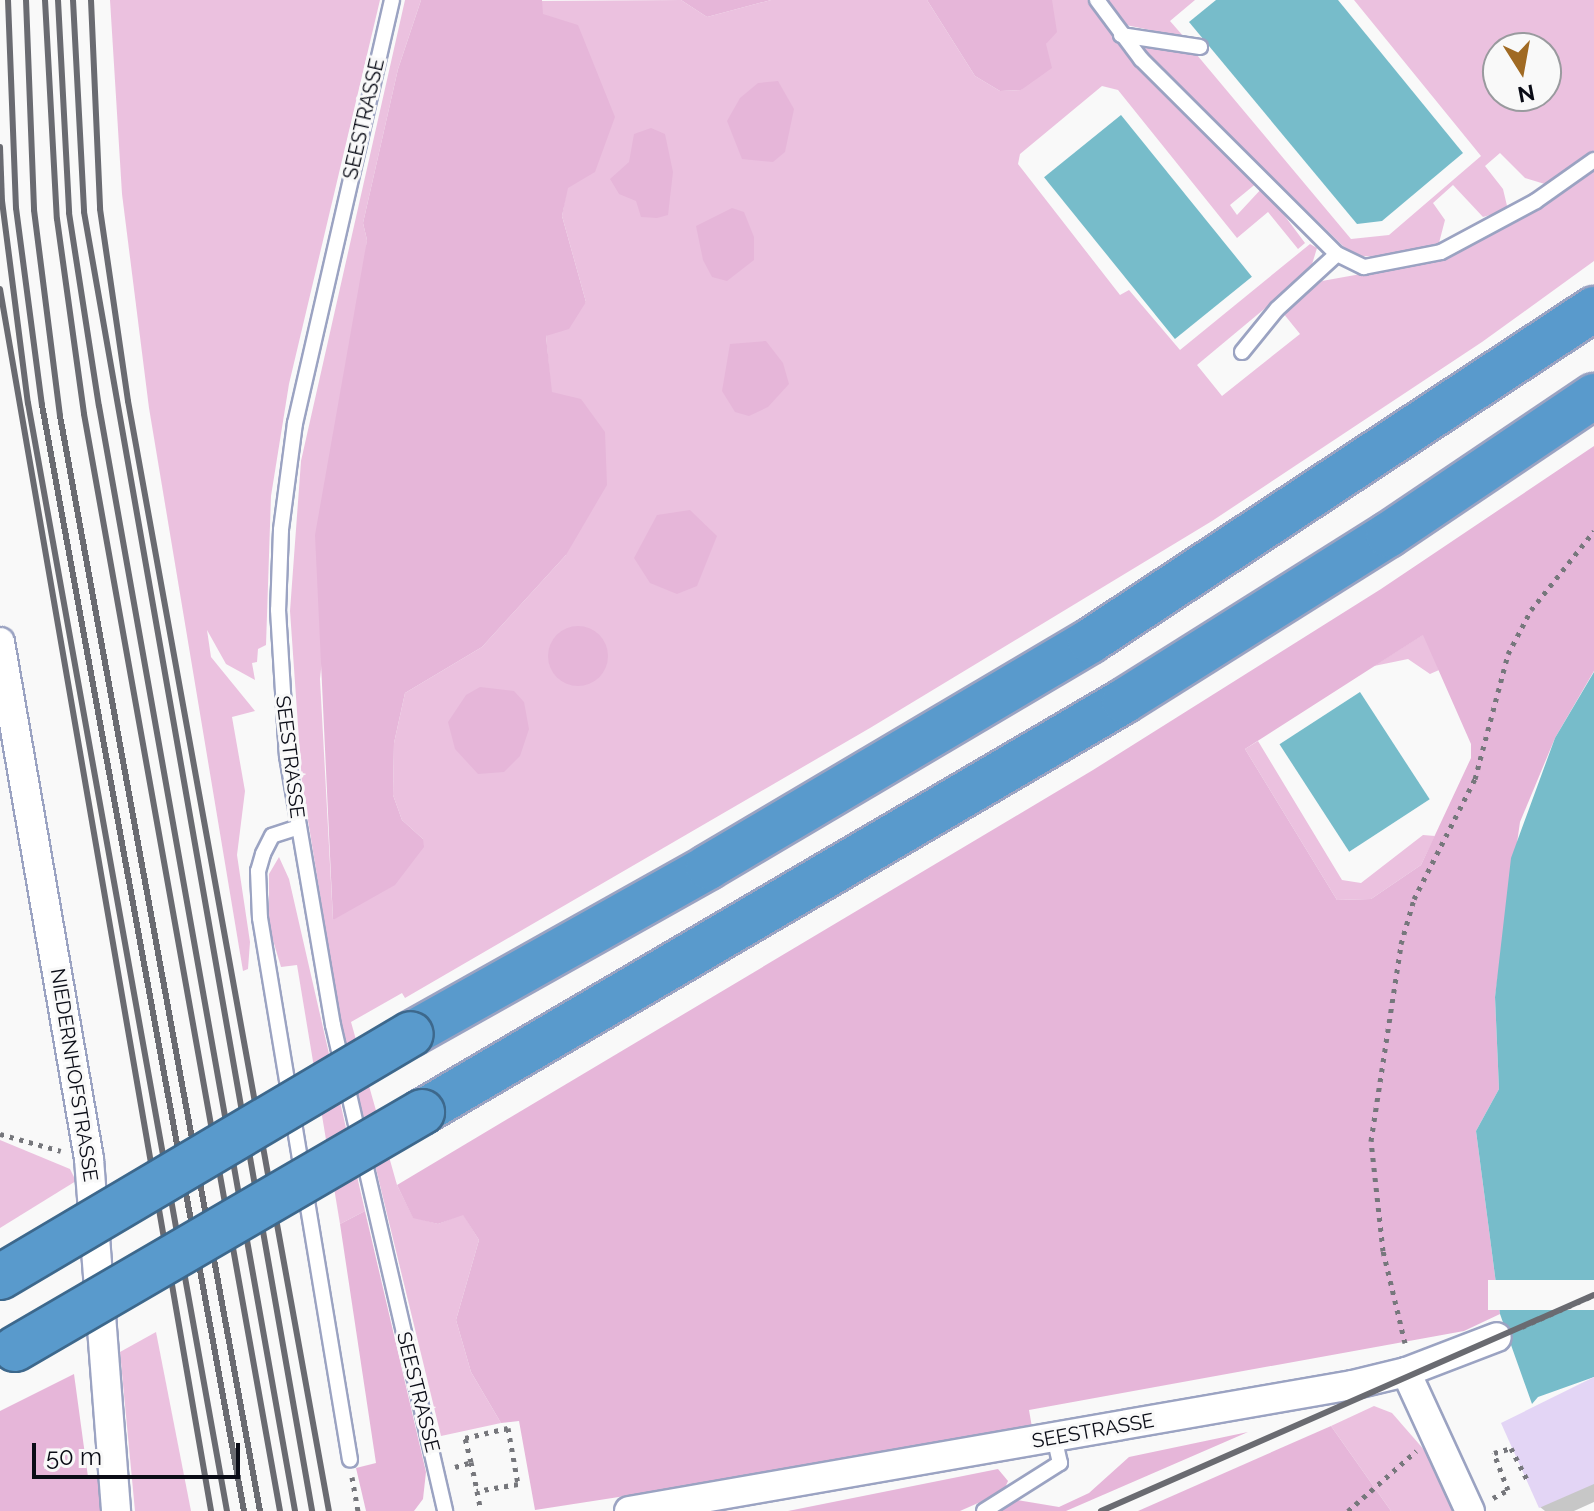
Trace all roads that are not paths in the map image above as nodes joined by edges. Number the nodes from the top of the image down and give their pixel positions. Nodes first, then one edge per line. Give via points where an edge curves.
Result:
1 (392, 0) edge
2 (1097, 0) edge
3 (1121, 35) junction
4 (1200, 47) dead end
5 (1594, 160) edge
6 (1337, 254) junction
7 (1594, 309) edge
8 (1242, 352) dead end
9 (1594, 396) edge
10 (0, 642) edge
11 (299, 827) junction
12 (0, 1277) edge
13 (1497, 1337) road end
14 (7, 1354) edge
15 (1406, 1372) junction
16 (1054, 1438) junction
17 (350, 1460) road end
18 (1476, 1508) edge
19 (116, 1511) edge
20 (445, 1511) edge
21 (629, 1511) edge
22 (984, 1511) edge

1 - 11 lane, SEESTRASSE via 295,423 284,498 280,657
2 - 3 lane
3 - 4 lane
3 - 6 lane
5 - 6 lane via 1536,201 1441,252 1364,267
6 - 8 lane via 1277,309
7 - 12 highway, bridge via 1090,641
9 - 14 highway, bridge via 1388,535 1124,701
10 - 19 street, NIEDERNHOFSTRASSE via 89,1159
11 - 17 lane via 272,836 263,854 258,871 260,918
11 - 20 lane, SEESTRASSE via 336,1040
13 - 15 street, SEESTRASSE
15 - 16 street, SEESTRASSE
15 - 18 street
16 - 21 street, SEESTRASSE
16 - 22 lane via 1060,1463

